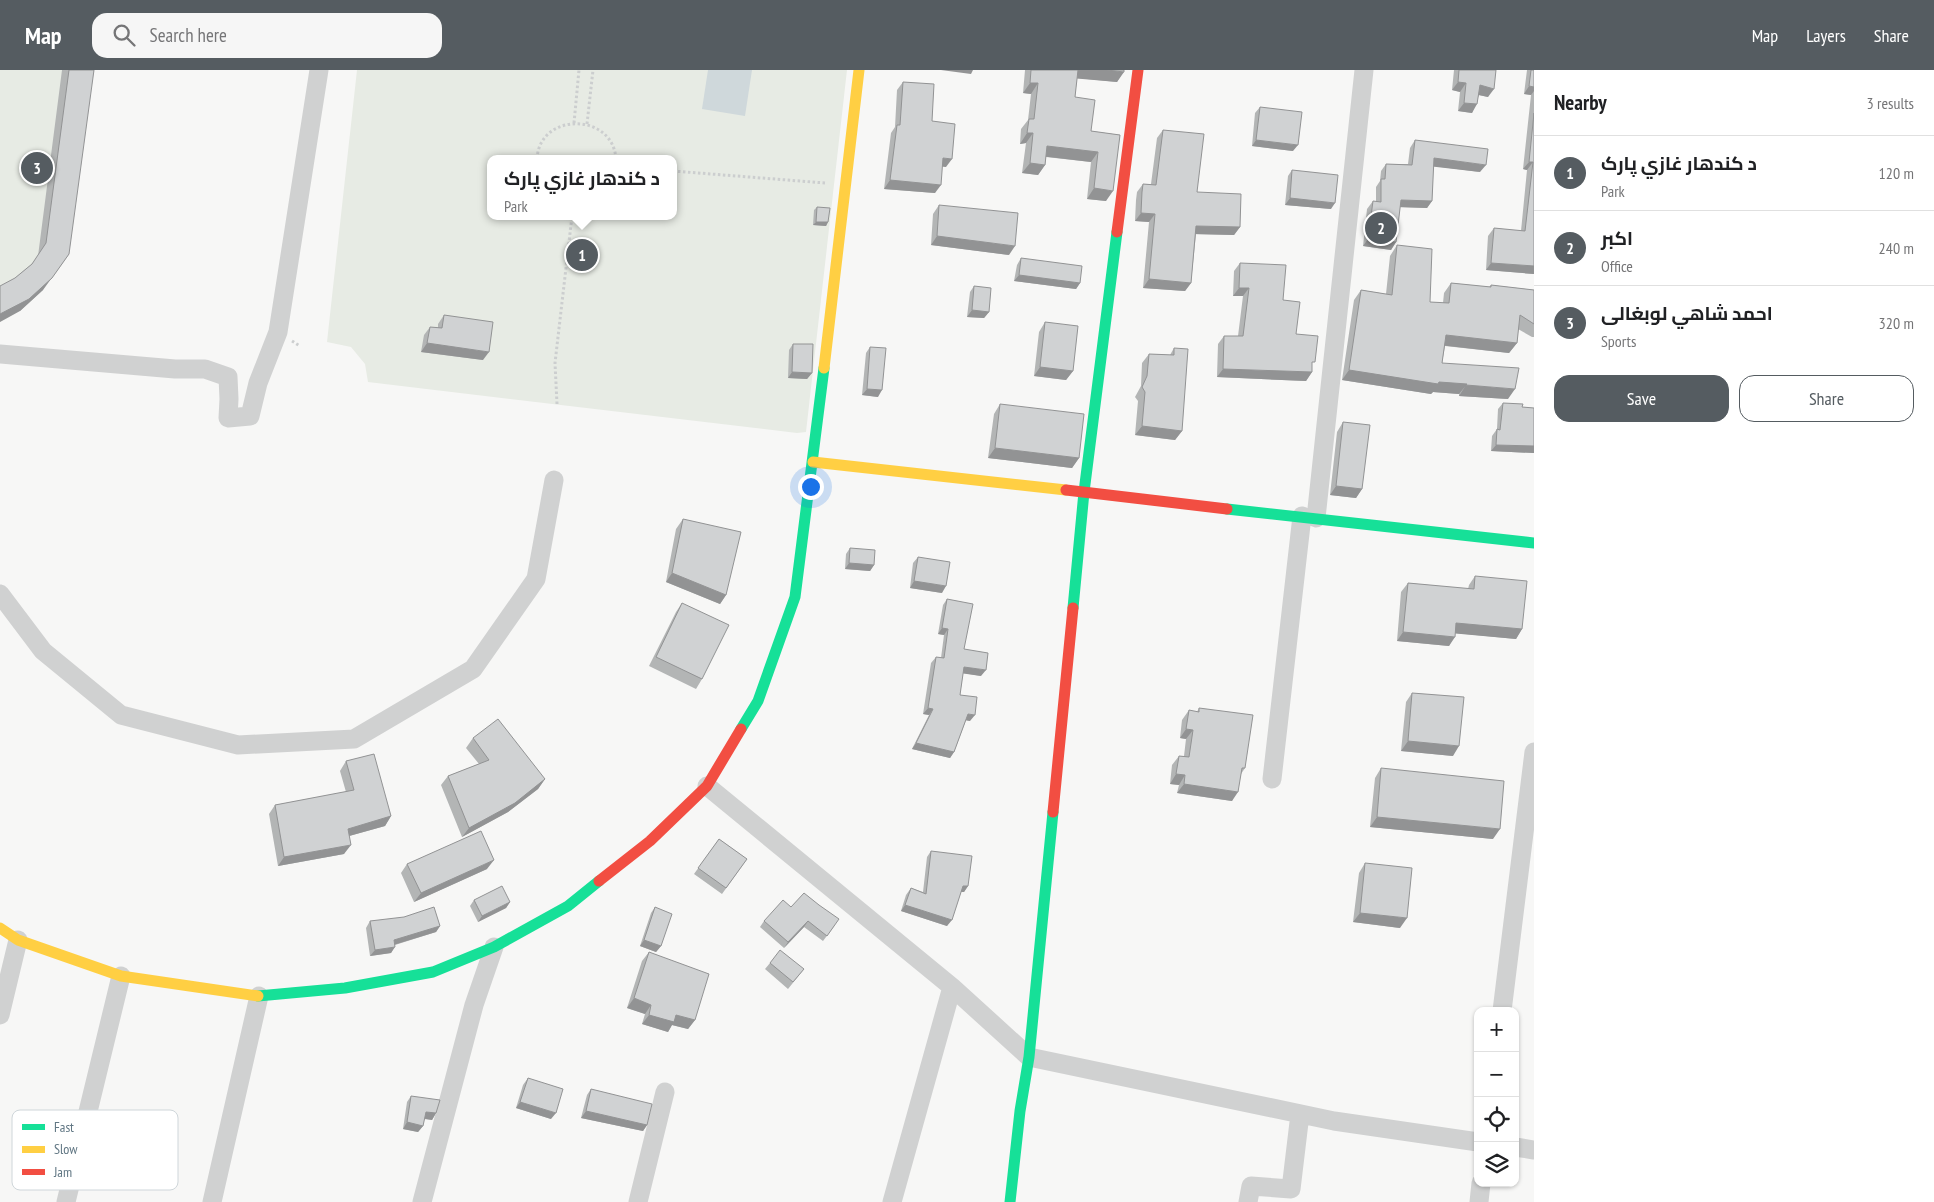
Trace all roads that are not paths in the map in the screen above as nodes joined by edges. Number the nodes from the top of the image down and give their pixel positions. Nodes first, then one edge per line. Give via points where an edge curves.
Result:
1 (319, 70) edge
2 (859, 70) edge
3 (1138, 70) edge
4 (1364, 70) edge
5 (0, 354) edge
6 (813, 462) junction
7 (554, 480) dead end
8 (1084, 492) junction
9 (1309, 517) junction
10 (1534, 543) edge
11 (0, 594) edge
12 (1534, 752) edge
13 (1272, 779) dead end
14 (707, 786) junction
15 (0, 928) edge
16 (18, 940) junction
17 (494, 947) junction
18 (121, 976) junction
19 (952, 987) junction
20 (259, 996) junction
21 (1502, 1007) edge
22 (0, 1015) edge
23 (1029, 1057) junction
24 (665, 1092) dead end
25 (88, 1110) edge
26 (1300, 1114) junction
27 (1474, 1141) edge
28 (1519, 1148) edge
29 (1534, 1150) edge
30 (1481, 1187) edge
31 (212, 1202) edge
32 (422, 1202) edge
33 (638, 1202) edge
34 (892, 1202) edge
35 (1010, 1202) edge
36 (1248, 1202) edge
37 (1479, 1202) edge

1 - 5 street via 278,332 258,383 250,416 228,418 228,377 205,369
2 - 6 street
3 - 8 street
4 - 9 street
6 - 8 street
6 - 14 street via 795,597 758,701
7 - 11 street via 536,579 473,669 354,739 238,745 121,715 43,651
8 - 9 street
8 - 23 street
9 - 10 street
9 - 13 street
12 - 21 street
14 - 17 street via 650,841 568,906
14 - 19 street
15 - 16 street
16 - 18 street
16 - 22 street
17 - 20 street via 433,972 345,988
17 - 32 street via 474,1005
18 - 20 street
18 - 25 street
19 - 23 street
19 - 34 street
20 - 31 street
23 - 26 street
23 - 35 street
24 - 33 street
26 - 27 street
26 - 36 street via 1291,1189 1251,1186
28 - 29 street
30 - 37 street

